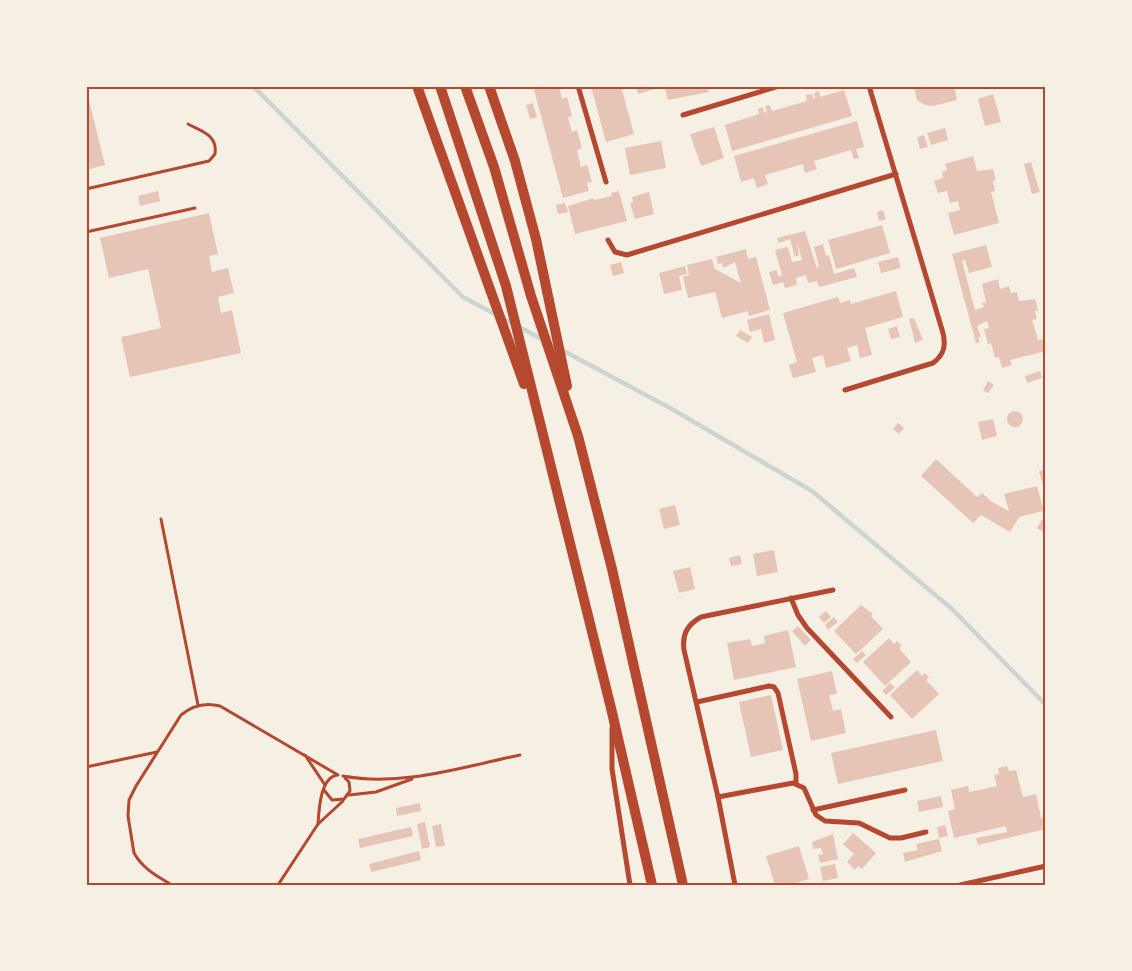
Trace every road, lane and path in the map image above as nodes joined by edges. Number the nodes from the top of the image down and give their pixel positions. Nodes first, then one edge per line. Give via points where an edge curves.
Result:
1 (417, 86) edge
2 (440, 86) edge
3 (465, 86) edge
4 (489, 86) edge
5 (578, 86) edge
6 (779, 86) edge
7 (869, 86) edge
8 (683, 115) dead end
9 (188, 124) dead end
10 (896, 174) junction
11 (606, 182) dead end
12 (86, 189) edge
13 (195, 208) dead end
14 (86, 232) edge
15 (608, 240) dead end
16 (845, 390) dead end
17 (578, 436) junction
18 (545, 444) junction
19 (161, 519) dead end
20 (833, 590) dead end
21 (791, 598) junction
22 (696, 702) junction
23 (198, 705) junction
24 (611, 708) junction
25 (891, 717) dead end
26 (157, 752) junction
27 (304, 755) junction
28 (520, 755) dead end
29 (86, 767) edge
30 (340, 775) junction
31 (414, 777) junction
32 (796, 784) junction
33 (325, 787) junction
34 (905, 790) dead end
35 (349, 795) junction
36 (718, 797) junction
37 (344, 799) junction
38 (813, 810) junction
39 (318, 824) junction
40 (926, 832) dead end
41 (1046, 866) edge
42 (172, 885) edge
43 (278, 885) edge
44 (630, 885) edge
45 (652, 885) edge
46 (683, 885) edge
47 (735, 885) edge
48 (960, 885) edge

1 - 18 main road
2 - 18 main road via 506,286
3 - 17 main road via 494,167 531,296
4 - 17 main road via 515,161 536,239
5 - 11 street
6 - 8 street
7 - 10 street
9 - 12 lane via 213,140 215,154 209,161
10 - 15 street via 627,255 615,252
10 - 16 street via 943,333 944,346 933,363
13 - 14 lane
17 - 46 main road via 612,569
18 - 24 main road
19 - 23 lane
20 - 21 street
21 - 22 street via 701,617 688,627 683,642
21 - 25 street via 808,628
22 - 32 street via 774,687 778,693
22 - 36 street
23 - 26 lane via 181,715
23 - 27 lane via 213,704 227,708
24 - 44 street via 612,770
24 - 45 main road
26 - 29 lane
26 - 42 lane via 132,793 128,816 137,858 147,870
27 - 30 lane
27 - 33 lane
28 - 31 lane
30 - 31 lane via 378,780
30 - 33 lane via 330,778
30 - 35 lane via 350,786
31 - 35 lane via 382,790
32 - 36 street
32 - 38 street via 806,792
33 - 37 lane via 332,800
33 - 39 lane
34 - 38 street
35 - 37 lane
36 - 47 street
37 - 39 lane
38 - 40 street via 825,821 859,824 890,838
39 - 43 lane
41 - 48 street

